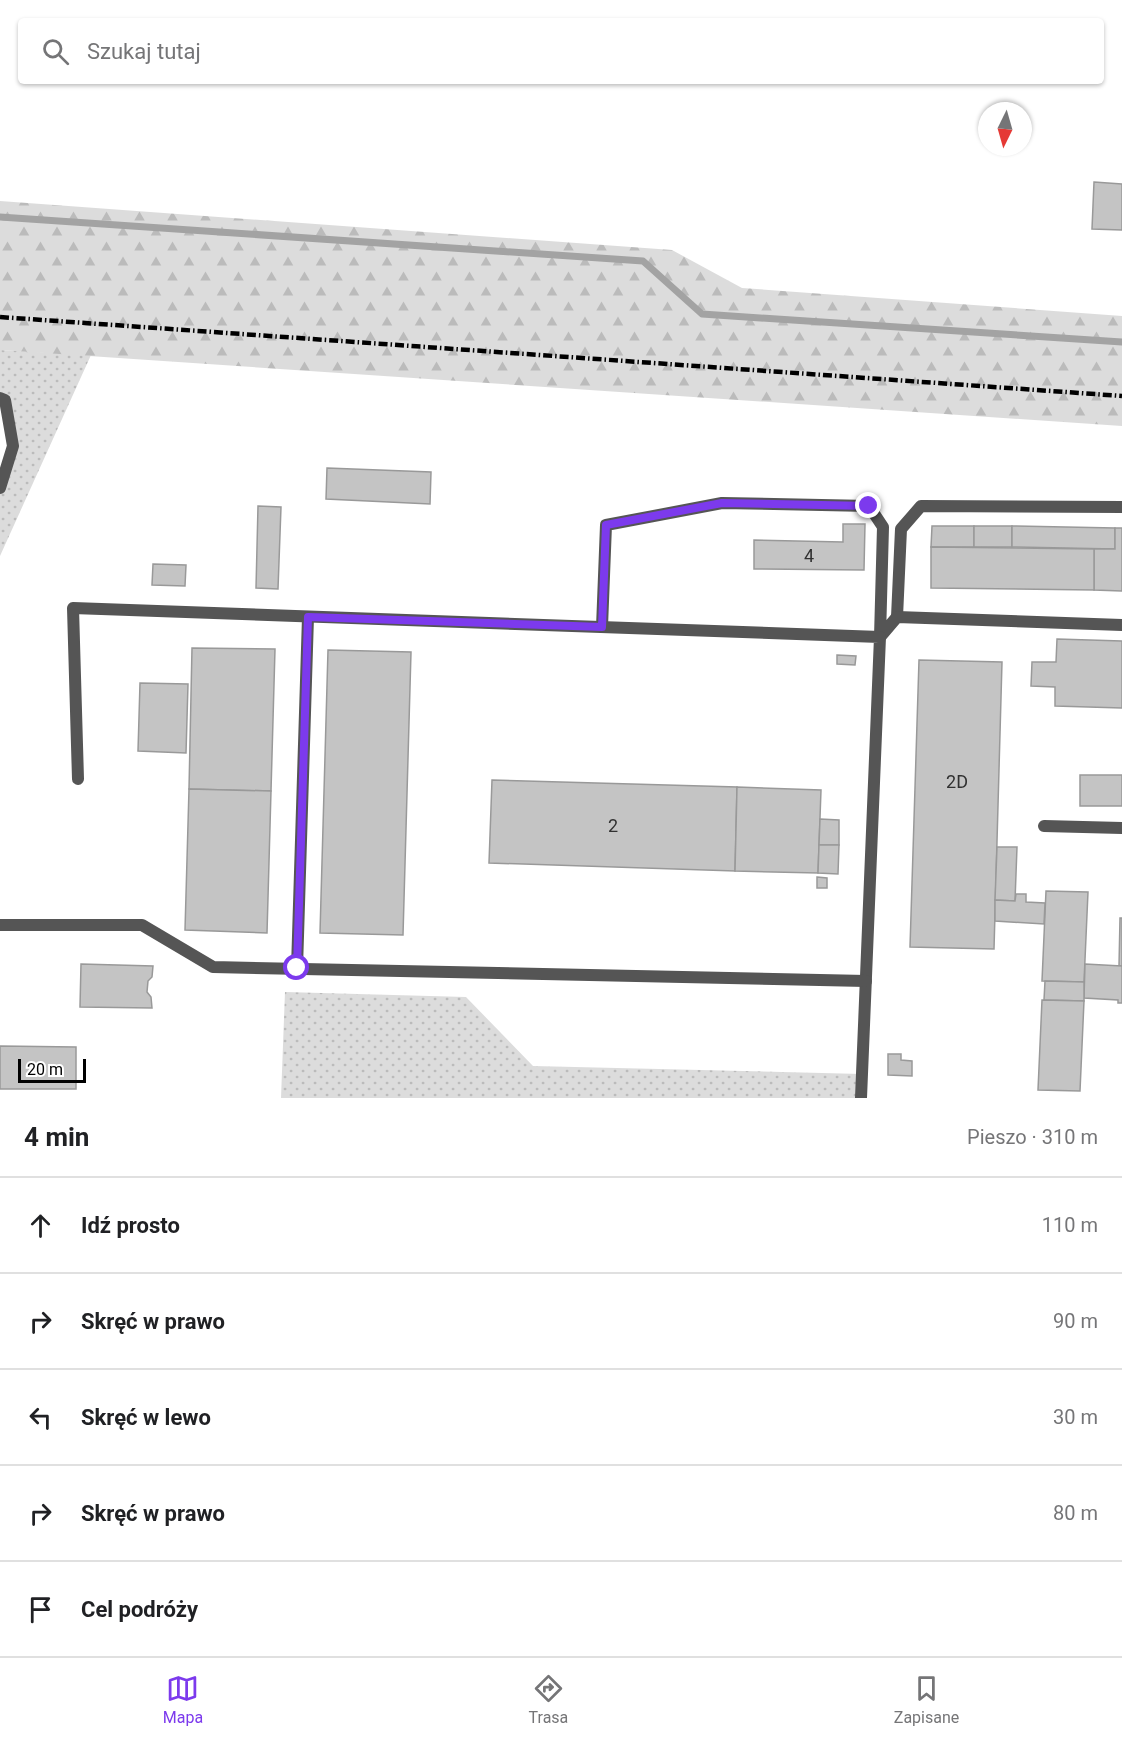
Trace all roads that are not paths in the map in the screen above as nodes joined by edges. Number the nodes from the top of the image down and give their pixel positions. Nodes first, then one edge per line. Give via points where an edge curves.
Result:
1 (0, 398) edge
2 (0, 488) edge
3 (1122, 507) edge
4 (308, 617) junction
5 (897, 617) junction
6 (1122, 625) edge
7 (602, 627) junction
8 (880, 637) junction
9 (78, 779) dead end
10 (1044, 826) dead end
11 (1122, 828) edge
12 (0, 925) edge
13 (297, 968) junction
14 (866, 981) junction
15 (861, 1098) edge

1 - 2 lane via 4,400 13,446
3 - 5 lane via 921,506 901,529
4 - 7 lane
4 - 9 lane via 73,608
4 - 13 lane
5 - 6 lane
5 - 8 lane
7 - 8 lane
7 - 8 lane via 606,525 722,503 869,506 883,527
8 - 14 lane
10 - 11 lane
12 - 13 lane via 142,925 213,967
13 - 14 lane
14 - 15 lane

